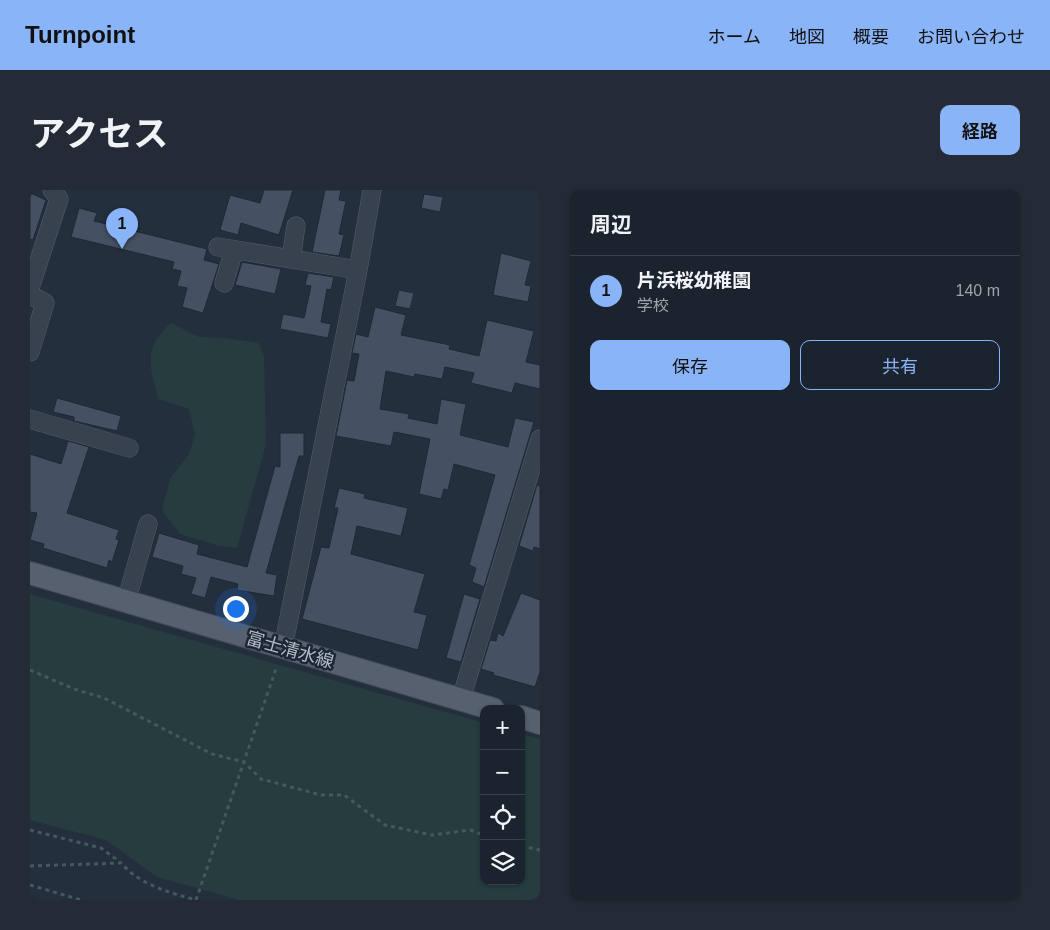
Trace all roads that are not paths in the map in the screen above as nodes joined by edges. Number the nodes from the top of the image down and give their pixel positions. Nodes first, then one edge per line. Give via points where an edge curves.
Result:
1 (52, 190) edge
2 (372, 190) edge
3 (296, 226) dead end
4 (291, 259) junction
5 (358, 270) junction
6 (224, 283) dead end
7 (30, 288) edge
8 (30, 295) edge
9 (30, 352) edge
10 (30, 419) edge
11 (540, 439) edge
12 (129, 448) dead end
13 (148, 524) dead end
14 (30, 574) edge
15 (126, 602) junction
16 (283, 648) junction
17 (462, 699) junction
18 (481, 705) edge
19 (525, 718) edge
20 (540, 723) edge

1 - 7 street via 59,199
2 - 5 street
3 - 4 street
4 - 5 street
4 - 6 street via 226,248
5 - 16 street
8 - 9 street via 45,302
10 - 12 street
11 - 17 street
13 - 15 street
14 - 15 main road, 富士清水線
15 - 16 main road, 富士清水線
16 - 17 main road, 富士清水線
17 - 18 main road, 富士清水線
19 - 20 main road

